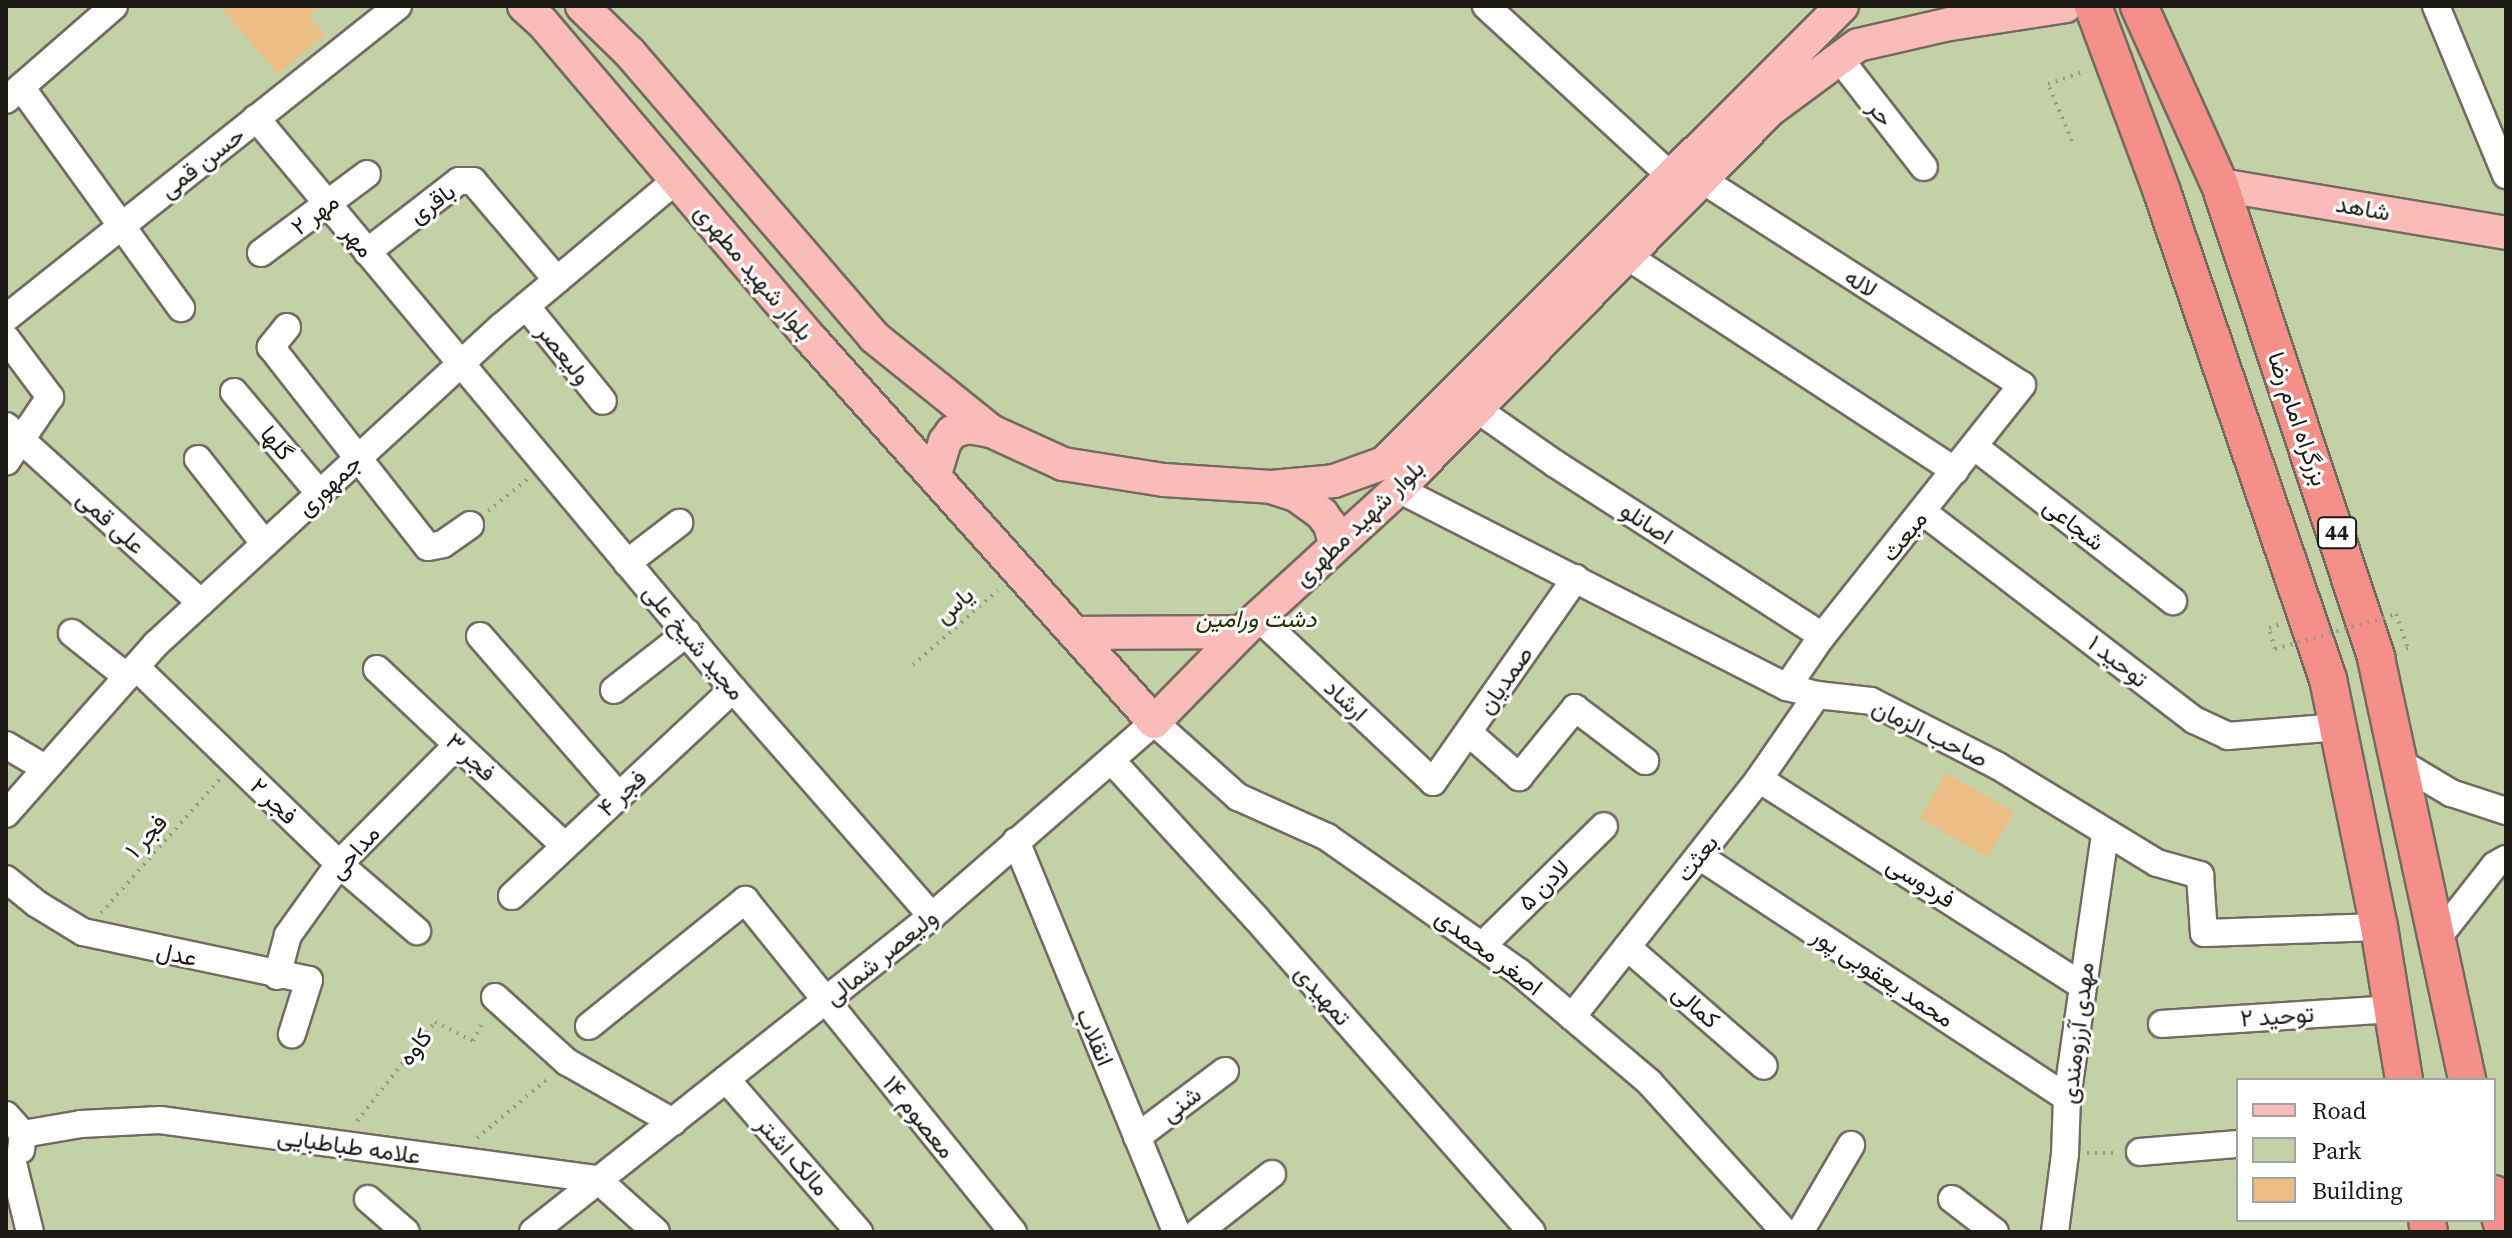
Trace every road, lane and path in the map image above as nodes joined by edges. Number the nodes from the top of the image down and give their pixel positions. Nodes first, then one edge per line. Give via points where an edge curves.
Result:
1 (114, 6) edge
2 (398, 6) edge
3 (524, 6) edge
4 (582, 6) edge
5 (1486, 6) edge
6 (1842, 6) edge
7 (2066, 6) edge
8 (2093, 6) edge
9 (2139, 6) edge
10 (2436, 6) edge
11 (1958, 15) edge
12 (1839, 58) junction
13 (2113, 61) junction
14 (14, 94) edge
15 (256, 118) junction
16 (2072, 141) dead end
17 (1924, 167) dead end
18 (367, 174) dead end
19 (2506, 175) edge
20 (1686, 178) junction
21 (676, 180) junction
22 (2220, 185) junction
23 (328, 205) junction
24 (120, 227) junction
25 (2506, 233) edge
26 (367, 252) junction
27 (261, 253) dead end
28 (1627, 256) junction
29 (557, 280) junction
30 (526, 306) junction
31 (181, 308) dead end
32 (6, 318) edge
33 (287, 327) dead end
34 (6, 338) edge
35 (461, 364) junction
36 (2022, 385) joint
37 (234, 392) dead end
38 (942, 395) junction
39 (603, 401) dead end
40 (1474, 407) junction
41 (991, 431) junction
42 (896, 432) junction
43 (11, 443) edge
44 (1975, 447) junction
45 (198, 459) dead end
46 (356, 460) junction
47 (545, 465) junction
48 (1955, 471) junction
49 (935, 474) junction
50 (1271, 487) junction
51 (1398, 489) junction
52 (320, 494) junction
53 (1923, 512) junction
54 (679, 523) dead end
55 (470, 525) joint
56 (265, 544) junction
57 (1335, 544) junction
58 (627, 563) junction
59 (1019, 572) junction
60 (1576, 578) junction
61 (2173, 601) dead end
62 (201, 603) junction
63 (1250, 625) junction
64 (2269, 628) dead end
65 (72, 633) dead end
66 (687, 633) junction
67 (1077, 633) junction
68 (480, 636) dead end
69 (1822, 636) junction
70 (2408, 648) dead end
71 (913, 665) dead end
72 (377, 669) dead end
73 (132, 672) junction
74 (1787, 687) junction
75 (733, 689) junction
76 (614, 690) dead end
77 (1817, 695) junction
78 (1154, 722) junction
79 (2339, 727) junction
80 (1469, 733) junction
81 (6, 745) edge
82 (457, 745) junction
83 (1112, 761) junction
84 (1645, 761) dead end
85 (2399, 762) junction
86 (235, 763) junction
87 (45, 768) junction
88 (1759, 779) junction
89 (1433, 782) joint
90 (619, 796) junction
91 (2506, 811) edge
92 (6, 814) edge
93 (1604, 826) dead end
94 (2105, 834) junction
95 (1016, 841) junction
96 (565, 846) junction
97 (1699, 856) junction
98 (2506, 859) edge
99 (339, 864) junction
100 (6, 879) edge
101 (512, 896) dead end
102 (932, 916) junction
103 (2379, 927) junction
104 (417, 931) dead end
105 (83, 932) junction
106 (2436, 940) junction
107 (1484, 944) junction
108 (1627, 947) junction
109 (277, 976) junction
110 (2083, 986) junction
111 (495, 997) joint
112 (825, 1003) junction
113 (2393, 1009) junction
114 (1572, 1017) junction
115 (2162, 1024) dead end
116 (589, 1026) dead end
117 (292, 1034) dead end
118 (567, 1062) junction
119 (1764, 1066) dead end
120 (1225, 1071) dead end
121 (2404, 1078) edge
122 (2467, 1078) edge
123 (726, 1079) junction
124 (2067, 1098) junction
125 (673, 1122) junction
126 (14, 1124) edge
127 (1137, 1137) junction
128 (2236, 1144) edge
129 (339, 1145) junction
130 (1851, 1145) dead end
131 (2140, 1152) joint
132 (2065, 1154) junction
133 (450, 1160) junction
134 (10, 1165) edge
135 (1272, 1174) dead end
136 (597, 1179) junction
137 (368, 1199) dead end
138 (1952, 1199) dead end
139 (2496, 1202) edge
140 (1770, 1227) edge
141 (30, 1232) edge
142 (406, 1232) edge
143 (533, 1232) edge
144 (656, 1232) edge
145 (859, 1232) edge
146 (1013, 1232) edge
147 (1176, 1232) edge
148 (1198, 1232) edge
149 (1532, 1232) edge
150 (1800, 1232) edge
151 (1995, 1232) edge
152 (2055, 1232) edge
153 (2504, 1232) edge

1 - 14 street
2 - 15 street, حسن قمی
3 - 21 main road, بلوار شهید مطهری
4 - 38 main road, بلوار شهید مطهری via 630,53 874,337
5 - 20 street, لاله
6 - 20 main road, بلوار شهید مطهری
7 - 11 main road, بلوار شهید مطهری
8 - 13 highway, 44
9 - 22 highway, بزرگراه امام رضا / 44
10 - 19 street
11 - 12 main road, بلوار شهید مطهری via 1858,45
12 - 17 street, حر
12 - 20 main road, بلوار شهید مطهری
13 - 16 path via 2048,84
13 - 79 highway, 44 via 2328,679
14 - 24 street
15 - 23 street, مهر
15 - 24 street, حسن قمی
18 - 23 street, مهر ۲
20 - 28 main road, بلوار شهید مطهری
20 - 36 street, لاله
20 - 50 main road, بلوار شهید مطهری via 1384,463 1334,481
21 - 29 street, جمهوری
21 - 42 main road, بلوار شهید مطهری
22 - 25 main road, شاهد
22 - 85 highway, بزرگراه امام رضا / 44 via 2376,658
23 - 26 street, مهر
23 - 27 street, مهر ۲
24 - 31 street
24 - 32 street, حسن قمی
26 - 29 street, باقری via 459,181 473,181
26 - 35 street, مهر
28 - 40 main road, بلوار شهید مطهری
28 - 48 street
29 - 30 street, جمهوری
30 - 35 street, جمهوری
30 - 39 street, ولیعصر
33 - 46 street via 271,347
34 - 43 street via 50,397
35 - 46 street, جمهوری
35 - 47 street, مجید شیخ علی
36 - 44 street, مبعث
37 - 52 street, گلها
38 - 41 main road, بلوار شهید مطهری
38 - 42 main road via 941,423 926,440
40 - 51 main road, بلوار شهید مطهری
40 - 69 street, اصانلو
41 - 49 main road via 968,427 952,432
41 - 50 main road, بلوار شهید مطهری via 1063,464 1088,469
42 - 49 main road, بلوار شهید مطهری
43 - 62 street, علی قمی
44 - 48 street, مبعث
44 - 61 street, شجاعی
45 - 56 street
46 - 52 street, جمهوری
46 - 55 street via 428,547 443,544
47 - 55 path
47 - 58 street, مجید شیخ علی
48 - 53 street, مبعث
49 - 59 main road, بلوار شهید مطهری
50 - 57 main road via 1296,495 1322,514
51 - 57 main road, بلوار شهید مطهری
51 - 60 street, صاحب الزمان
52 - 56 street, جمهوری
53 - 69 street, مبعث
53 - 79 street, توحید ۱ via 2194,720 2228,736
54 - 58 street
56 - 62 street, جمهوری
57 - 63 main road, بلوار شهید مطهری
58 - 66 street, مجید شیخ علی
59 - 67 main road, بلوار شهید مطهری
59 - 71 path, یاس
60 - 74 street, صاحب الزمان
60 - 80 street, صمدیان
62 - 73 street, جمهوری
63 - 67 main road
63 - 78 main road, بلوار شهید مطهری
63 - 89 street, ارشاد
64 - 70 path, bridge via 2275,649 2396,614
65 - 73 street, فجر ۲
66 - 75 street, مجید شیخ علی
66 - 76 street
67 - 78 main road, بلوار شهید مطهری
68 - 90 street
69 - 74 street, مبعث
72 - 82 street, فجر ۳
73 - 86 street, فجر ۲
73 - 87 street, جمهوری
74 - 77 street, صاحب الزمان
75 - 90 street, فجر ۴
75 - 102 street, مجید شیخ علی
77 - 88 street, بعثت
77 - 94 street, صاحب الزمان via 1871,701 1998,766
78 - 83 street, ولیعصر شمالی
78 - 107 street, اصغر محمدی via 1238,797 1327,837
79 - 103 highway, 44
80 - 84 street via 1519,777 1575,708
80 - 89 street, صمدیان
81 - 87 street
82 - 96 street, فجر ۳
82 - 99 street, مداحی
83 - 95 street, ولیعصر شمالی
83 - 149 street, تمهیدی
85 - 91 street via 2451,793
85 - 106 highway, بزرگراه امام رضا / 44
86 - 99 street, فجر ۲
86 - 105 path, فجر ۱
87 - 92 street, جمهوری
88 - 97 street, بعثت
88 - 110 street, فردوسی
90 - 96 street, فجر ۴
93 - 107 street, لادن ۵
94 - 103 street, صاحب الزمان via 2157,863 2200,875 2204,933
94 - 110 street, مهدی آرزومندی
95 - 102 street, ولیعصر شمالی
95 - 127 street, انقلاب
96 - 101 street, فجر ۴
97 - 108 street, بعثت
97 - 124 street, محمد یعقوبی پور
98 - 106 street via 2495,865
99 - 104 street, فجر ۲
99 - 109 street, مداحی via 288,935
100 - 105 street, عدل
102 - 112 street, ولیعصر شمالی
103 - 113 highway, 44
105 - 109 street, عدل
106 - 122 highway, بزرگراه امام رضا / 44
107 - 114 street, اصغر محمدی
108 - 114 street, بعثت
108 - 119 street, کمالی
109 - 117 street, عدل via 309,980
110 - 124 street, مهدی آرزومندی
111 - 118 street
111 - 129 path, کاوه via 473,1041 435,1022
112 - 116 street, ۱۴ معصوم via 745,900
112 - 123 street, ولیعصر شمالی
112 - 146 street, ۱۴ معصوم
113 - 115 street, توحید ۲
113 - 121 highway, 44
114 - 140 street, اصغر محمدی via 1649,1082
118 - 125 street
118 - 133 path
120 - 127 street, شنی
123 - 125 street, ولیعصر شمالی
123 - 145 street, مالک اشتر
124 - 132 street, مهدی آرزومندی
125 - 136 street, ولیعصر شمالی
126 - 129 street, علامه طباطبایی via 160,1120
126 - 134 street via 20,1155
127 - 147 street, انقلاب
128 - 131 street
129 - 133 street, علامه طباطبایی
130 - 150 street
131 - 132 path
132 - 152 street, مهدی آرزومندی
133 - 136 street, علامه طباطبایی
134 - 141 street
135 - 148 street
136 - 143 street, ولیعصر شمالی
136 - 144 street
137 - 142 street
138 - 151 street
139 - 153 highway

